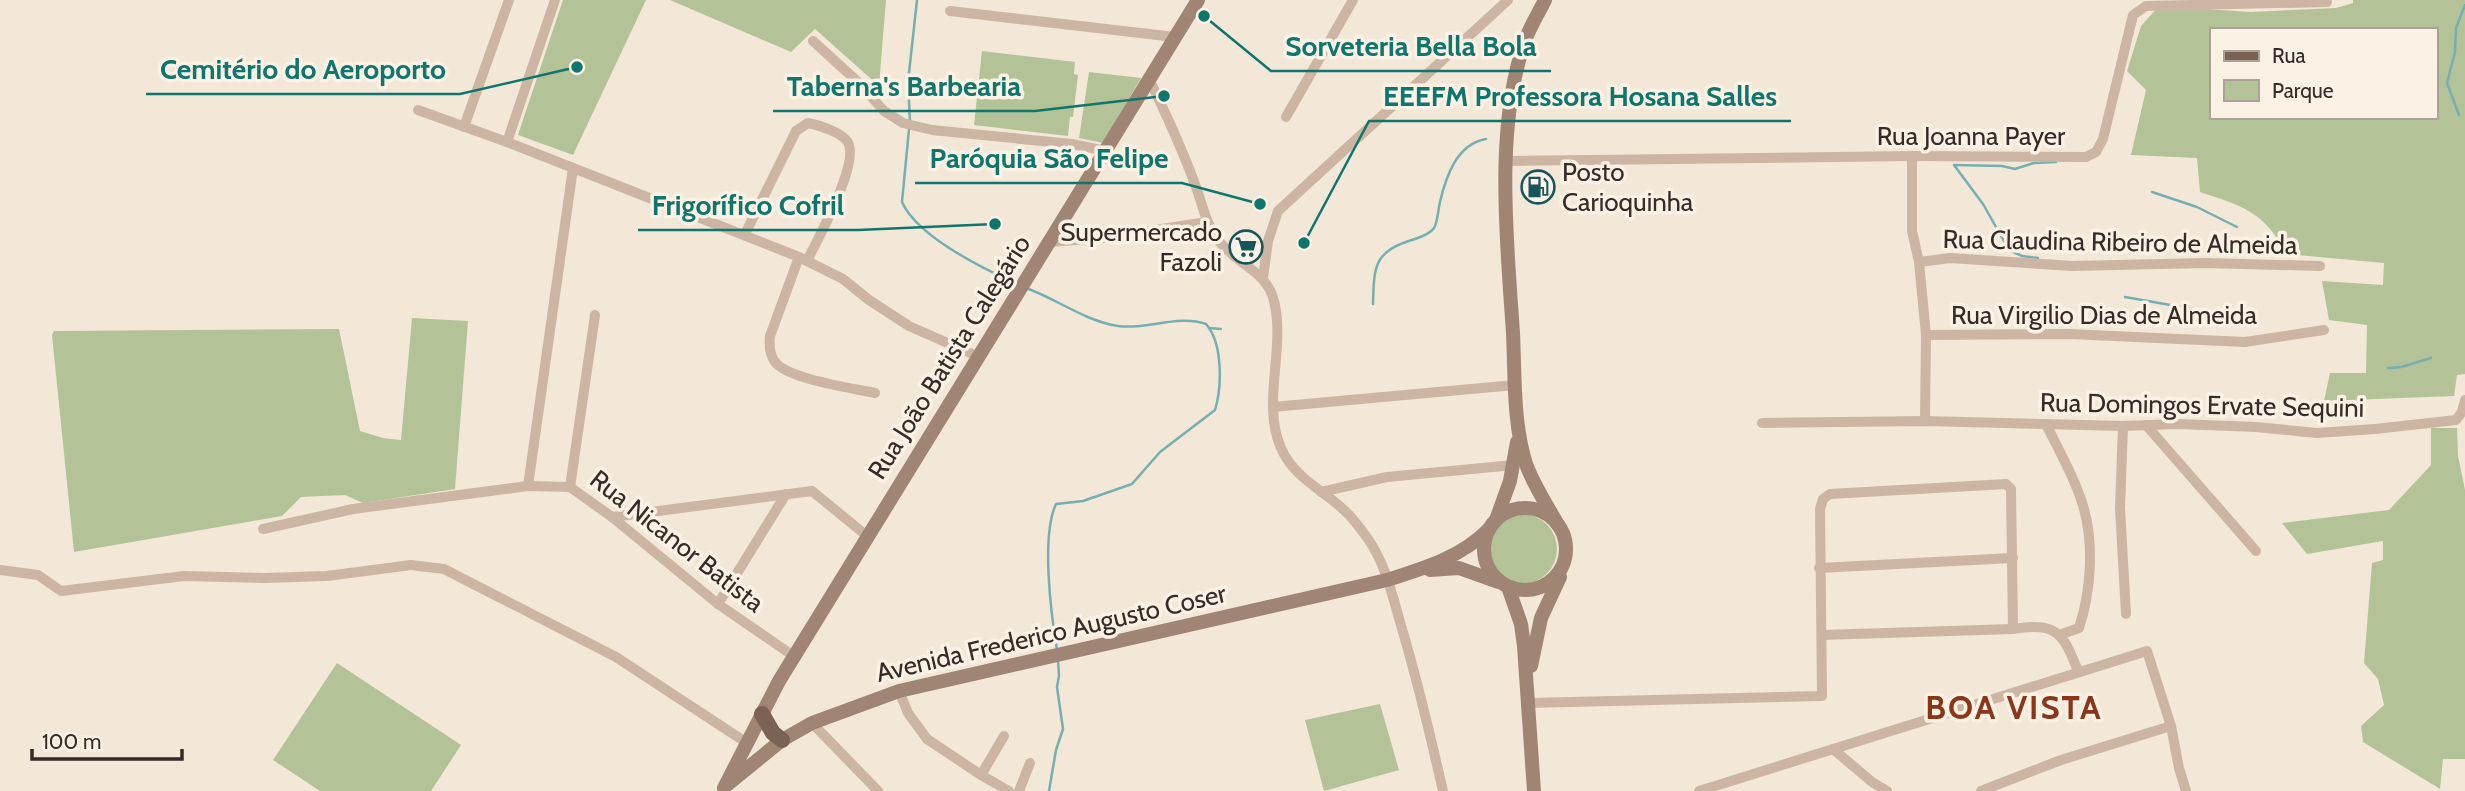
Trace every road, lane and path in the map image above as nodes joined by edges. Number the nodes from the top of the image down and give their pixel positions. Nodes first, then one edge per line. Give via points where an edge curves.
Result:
1 (509, 0) edge
2 (555, 0) edge
3 (1198, 0) edge
4 (1353, 0) edge
5 (1508, 0) edge
6 (1545, 0) edge
7 (2327, 2) dead end
8 (950, 11) dead end
9 (1175, 37) junction
10 (813, 41) dead end
11 (1150, 81) junction
12 (418, 110) dead end
13 (1286, 117) dead end
14 (464, 127) junction
15 (508, 142) junction
16 (1106, 151) junction
17 (1912, 156) junction
18 (1506, 161) junction
19 (573, 168) junction
20 (1207, 222) junction
21 (745, 234) junction
22 (1049, 242) junction
23 (803, 259) junction
24 (1919, 262) junction
25 (2320, 266) dead end
26 (1263, 278) junction
27 (595, 314) dead end
28 (2324, 330) dead end
29 (1926, 335) junction
30 (978, 356) junction
31 (1516, 385) junction
32 (875, 393) dead end
33 (2465, 400) edge
34 (1273, 407) junction
35 (1518, 419) junction
36 (1925, 421) junction
37 (1762, 423) dead end
38 (2046, 424) junction
39 (2146, 425) junction
40 (2123, 426) junction
41 (1514, 465) junction
42 (528, 486) junction
43 (570, 487) junction
44 (1321, 492) junction
45 (786, 494) junction
46 (612, 517) junction
47 (1492, 525) junction
48 (1558, 525) junction
49 (263, 529) dead end
50 (867, 536) junction
51 (2256, 551) dead end
52 (2013, 558) junction
53 (1564, 563) junction
54 (1819, 568) junction
55 (0, 570) edge
56 (1415, 571) junction
57 (1387, 580) junction
58 (1505, 585) junction
59 (718, 604) junction
60 (2126, 614) dead end
61 (2013, 629) junction
62 (1822, 635) junction
63 (2059, 635) junction
64 (795, 657) junction
65 (2078, 671) junction
66 (899, 691) junction
67 (1529, 697) junction
68 (762, 713) junction
69 (812, 723) junction
70 (2171, 726) junction
71 (1004, 736) dead end
72 (782, 740) junction
73 (747, 743) junction
74 (1833, 749) junction
75 (762, 757) junction
76 (1030, 763) dead end
77 (981, 775) junction
78 (722, 789) edge
79 (878, 791) edge
80 (1009, 791) edge
81 (1020, 791) edge
82 (1443, 791) edge
83 (1534, 791) edge
84 (1699, 791) edge
85 (1887, 791) edge
86 (1981, 791) edge
87 (2186, 791) edge

1 - 14 street
2 - 15 street
3 - 9 main road, Rua João Batista Calegário
4 - 13 street
5 - 26 street via 1278,211
6 - 18 main road via 1526,38 1509,108
7 - 17 street, Rua Joanna Payer via 2146,6 2133,15 2103,139 2096,152 2086,157
8 - 9 street
9 - 11 main road, Rua João Batista Calegário
10 - 16 street via 884,111 903,123
11 - 16 main road, Rua João Batista Calegário
11 - 20 street
12 - 14 street
14 - 15 street
15 - 19 street
16 - 22 main road, Rua João Batista Calegário
17 - 18 street, Rua Joanna Payer
17 - 24 street via 1912,231
18 - 31 main road
19 - 21 street
19 - 42 street
20 - 22 street
20 - 26 street via 1219,241
21 - 23 street
21 - 23 street via 796,131 808,123 817,124 849,142 849,163
22 - 30 main road, Rua João Batista Calegário
23 - 30 street via 843,279 909,326
23 - 32 street via 770,336 774,361 792,374
24 - 25 street, Rua Claudina Ribeiro de Almeida via 1950,258 2072,266
24 - 29 street
26 - 34 street via 1274,301 1277,328
27 - 43 street, Rua Nicanor Batista
28 - 29 street, Rua Virgilio Dias de Almeida via 2237,342 2069,334
29 - 36 street
30 - 50 main road, Rua João Batista Calegário
31 - 34 street
31 - 35 main road
33 - 39 street, Rua Domingos Ervate Sequini via 2456,420 2368,430 2317,433
34 - 44 street via 1283,453
35 - 41 main road
35 - 48 main road via 1526,465
36 - 37 street, Rua Domingos Ervate Sequini
36 - 38 street, Rua Domingos Ervate Sequini
38 - 40 street, Rua Domingos Ervate Sequini
38 - 63 street via 2083,507 2090,538 2079,628
39 - 40 street, Rua Domingos Ervate Sequini
39 - 51 street
40 - 60 street via 2120,508
41 - 44 street via 1387,477
41 - 47 main road
42 - 43 street
42 - 49 street via 353,509
43 - 46 street, Rua Nicanor Batista
44 - 57 street via 1368,538
45 - 46 street
45 - 50 street via 812,491
45 - 59 street
46 - 59 street, Rua Nicanor Batista
47 - 48 main road via 1515,509 1531,508
47 - 56 main road, Avenida Frederico Augusto Coser via 1458,553
47 - 58 main road via 1485,558 1491,572
48 - 53 main road via 1565,540
50 - 64 main road, Rua João Batista Calegário
52 - 54 street
52 - 54 street via 2011,489 2006,484 1830,494 1820,509
52 - 61 street
53 - 58 main road via 1556,576 1537,589
53 - 67 main road via 1541,618
54 - 62 street
55 - 73 street via 38,575 61,591 184,576 327,576 411,565 444,569 616,657
56 - 57 main road, Avenida Frederico Augusto Coser
56 - 58 main road, Avenida Frederico Augusto Coser via 1459,568
57 - 66 main road, Avenida Frederico Augusto Coser
57 - 82 street via 1418,680
58 - 67 main road via 1521,624
59 - 64 street, Rua Nicanor Batista
61 - 62 street
61 - 63 street via 2031,626
62 - 67 street via 1822,696
63 - 65 street via 2067,642
64 - 68 main road, Rua João Batista Calegário
65 - 70 street via 2147,651
65 - 74 street
66 - 69 main road, Avenida Frederico Augusto Coser
66 - 77 street via 908,713 928,739
67 - 83 main road
68 - 72 main road
68 - 73 main road, Rua João Batista Calegário
69 - 72 main road, Avenida Frederico Augusto Coser
69 - 79 street
70 - 86 street
70 - 87 street
71 - 77 street
72 - 75 main road, Avenida Frederico Augusto Coser
73 - 75 main road
73 - 78 main road, Rua João Batista Calegário
74 - 84 street
74 - 85 street
75 - 78 main road, Avenida Frederico Augusto Coser
76 - 81 street
77 - 80 street

